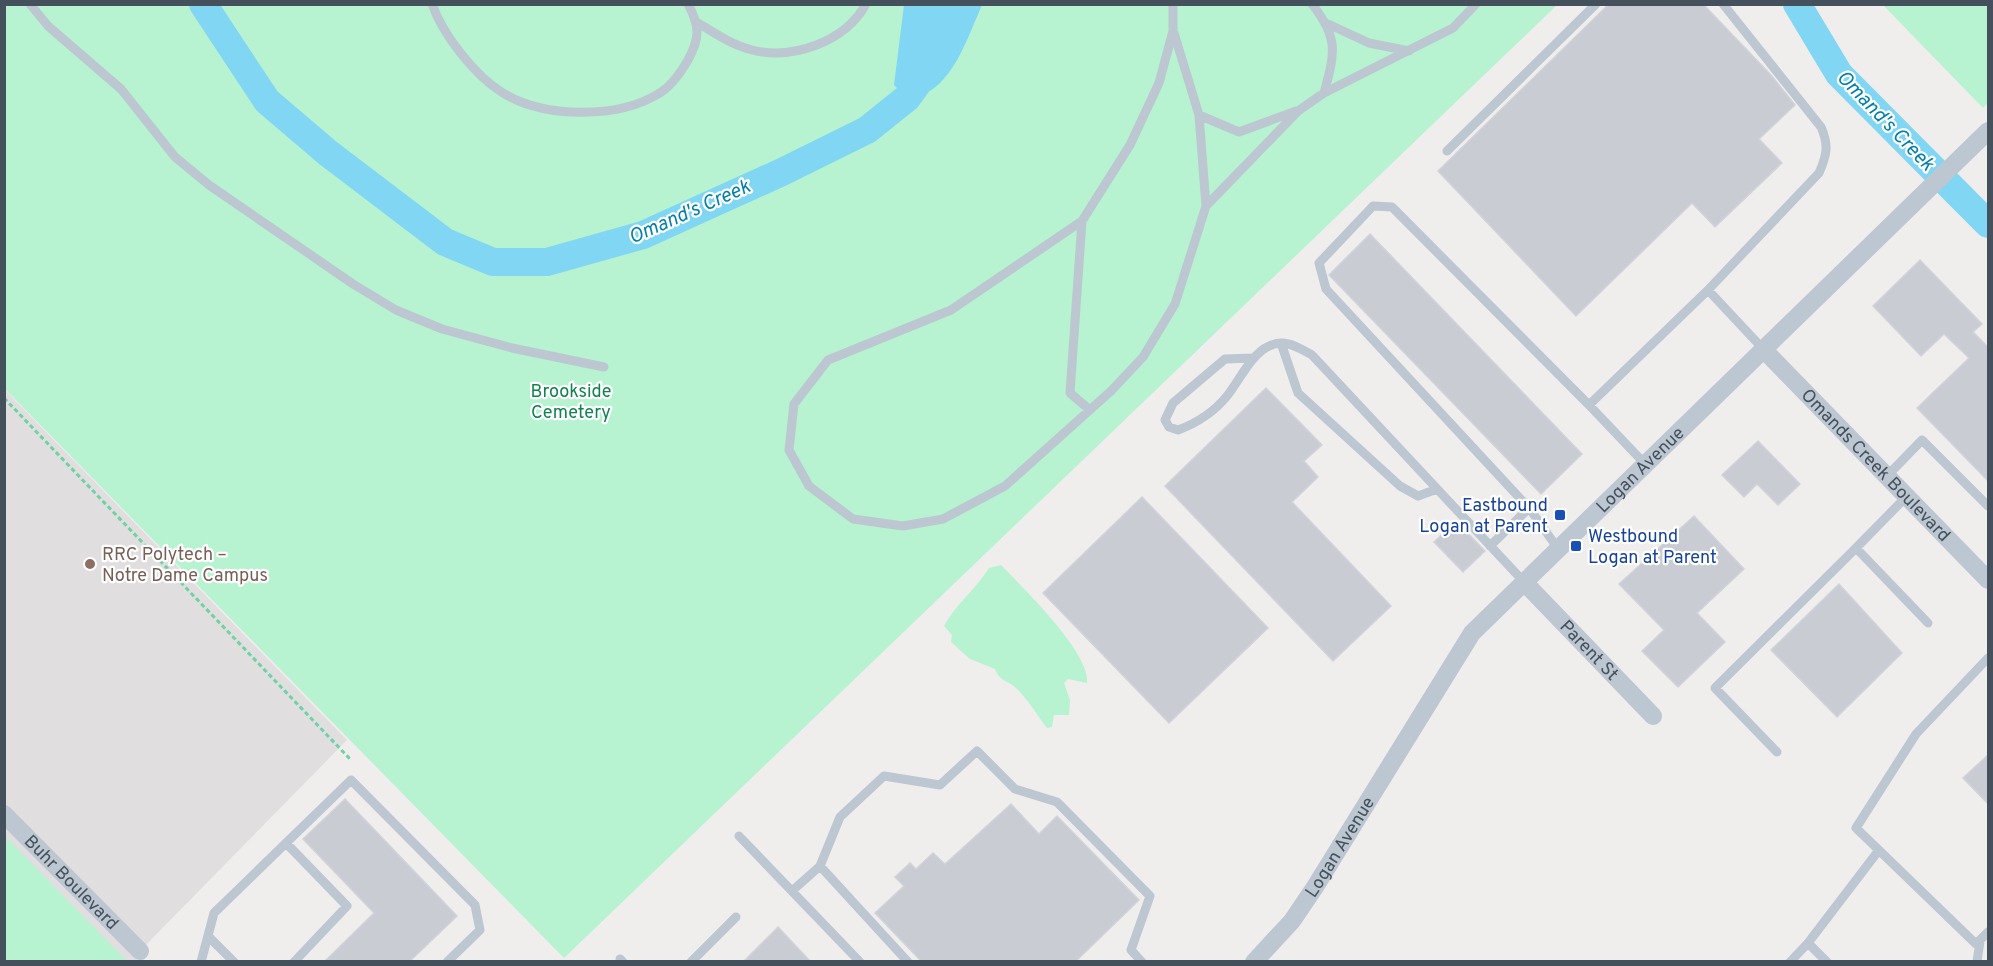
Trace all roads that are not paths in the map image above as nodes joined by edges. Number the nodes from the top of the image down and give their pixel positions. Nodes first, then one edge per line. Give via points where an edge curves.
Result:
1 (30, 4) edge
2 (432, 4) edge
3 (688, 4) edge
4 (866, 4) edge
5 (1173, 4) edge
6 (1312, 4) edge
7 (1476, 4) edge
8 (1596, 4) edge
9 (1723, 4) edge
10 (698, 23) junction
11 (1328, 24) junction
12 (1173, 31) junction
13 (1409, 51) junction
14 (1324, 93) junction
15 (1298, 111) junction
16 (1199, 115) junction
17 (1989, 131) edge
18 (1447, 151) dead end
19 (1206, 206) junction
20 (1082, 221) junction
21 (1708, 290) junction
22 (1281, 343) junction
23 (1765, 351) junction
24 (1253, 358) junction
25 (604, 367) dead end
26 (1590, 405) junction
27 (1089, 410) junction
28 (1646, 465) junction
29 (1887, 476) junction
30 (1437, 489) junction
31 (1907, 496) junction
32 (1989, 506) edge
33 (1529, 508) junction
34 (1490, 546) junction
35 (1856, 548) junction
36 (1558, 550) junction
37 (1989, 580) edge
38 (1525, 583) junction
39 (1928, 623) dead end
40 (1989, 658) edge
41 (1653, 716) dead end
42 (1777, 752) dead end
43 (4, 814) edge
44 (739, 836) dead end
45 (286, 843) junction
46 (1879, 850) junction
47 (820, 866) junction
48 (792, 891) junction
49 (736, 916) dead end
50 (1989, 932) edge
51 (208, 936) junction
52 (1980, 941) junction
53 (1808, 943) junction
54 (140, 951) dead end
55 (201, 962) edge
56 (234, 962) edge
57 (294, 962) edge
58 (447, 962) edge
59 (691, 962) edge
60 (860, 962) edge
61 (908, 962) edge
62 (1142, 962) edge
63 (1254, 962) edge
64 (1790, 962) edge
65 (1827, 962) edge
66 (1977, 962) edge

1 - 25 lane via 48,26 121,89 175,157 209,185 353,284 396,310 442,329
2 - 10 lane via 462,56 502,93 544,108 582,111 635,105 660,94 685,65 694,48
3 - 10 lane
4 - 10 lane via 849,25 830,39 787,52 752,50
5 - 12 lane
6 - 11 lane
7 - 13 lane via 1453,28
8 - 18 lane
9 - 21 lane via 1821,127 1828,143 1819,173
11 - 13 lane via 1369,43
11 - 14 lane via 1334,58
12 - 16 lane
12 - 20 lane via 1159,83 1130,146
13 - 14 lane
14 - 15 lane
15 - 16 lane via 1239,132
15 - 19 lane
16 - 19 lane
17 - 23 street, Logan Avenue
19 - 27 lane via 1175,304 1143,357
20 - 27 lane via 1070,393
20 - 27 lane via 951,310 828,360 794,404 789,450 809,486 853,519 903,526 943,519 1005,486
21 - 23 lane
21 - 26 lane
22 - 24 lane
22 - 30 lane via 1312,355
22 - 30 lane via 1298,393 1400,486 1418,496
23 - 28 street, Logan Avenue
23 - 29 street, Omands Creek Boulevard
24 - 24 lane via 1210,413 1178,430 1169,427 1165,420 1173,404 1225,359
26 - 28 lane
26 - 33 lane via 1392,207 1373,206 1319,264 1326,289
28 - 36 street, Logan Avenue
29 - 31 street, Omands Creek Boulevard
29 - 32 lane via 1922,440
30 - 34 lane
31 - 35 lane
31 - 37 street, Omands Creek Boulevard
33 - 34 lane
33 - 36 lane
34 - 38 lane
35 - 39 lane
35 - 42 lane via 1715,688
36 - 38 street, Logan Avenue
38 - 41 street, Parent St
38 - 63 street, Logan Avenue via 1472,633 1315,887 1292,921
40 - 46 lane via 1916,734 1856,828
43 - 54 street, Buhr Boulevard
44 - 48 lane
45 - 51 lane via 214,914
45 - 57 lane via 347,906
45 - 58 lane via 351,780 476,904 480,930
46 - 52 lane via 1976,944
46 - 53 lane
47 - 48 lane
47 - 61 lane
47 - 62 lane via 840,817 884,776 940,785 977,751 1015,789 1057,802 1150,896 1131,950
48 - 60 lane
49 - 59 lane
50 - 52 lane
51 - 55 lane
51 - 56 lane
52 - 66 lane
53 - 64 lane
53 - 65 lane

